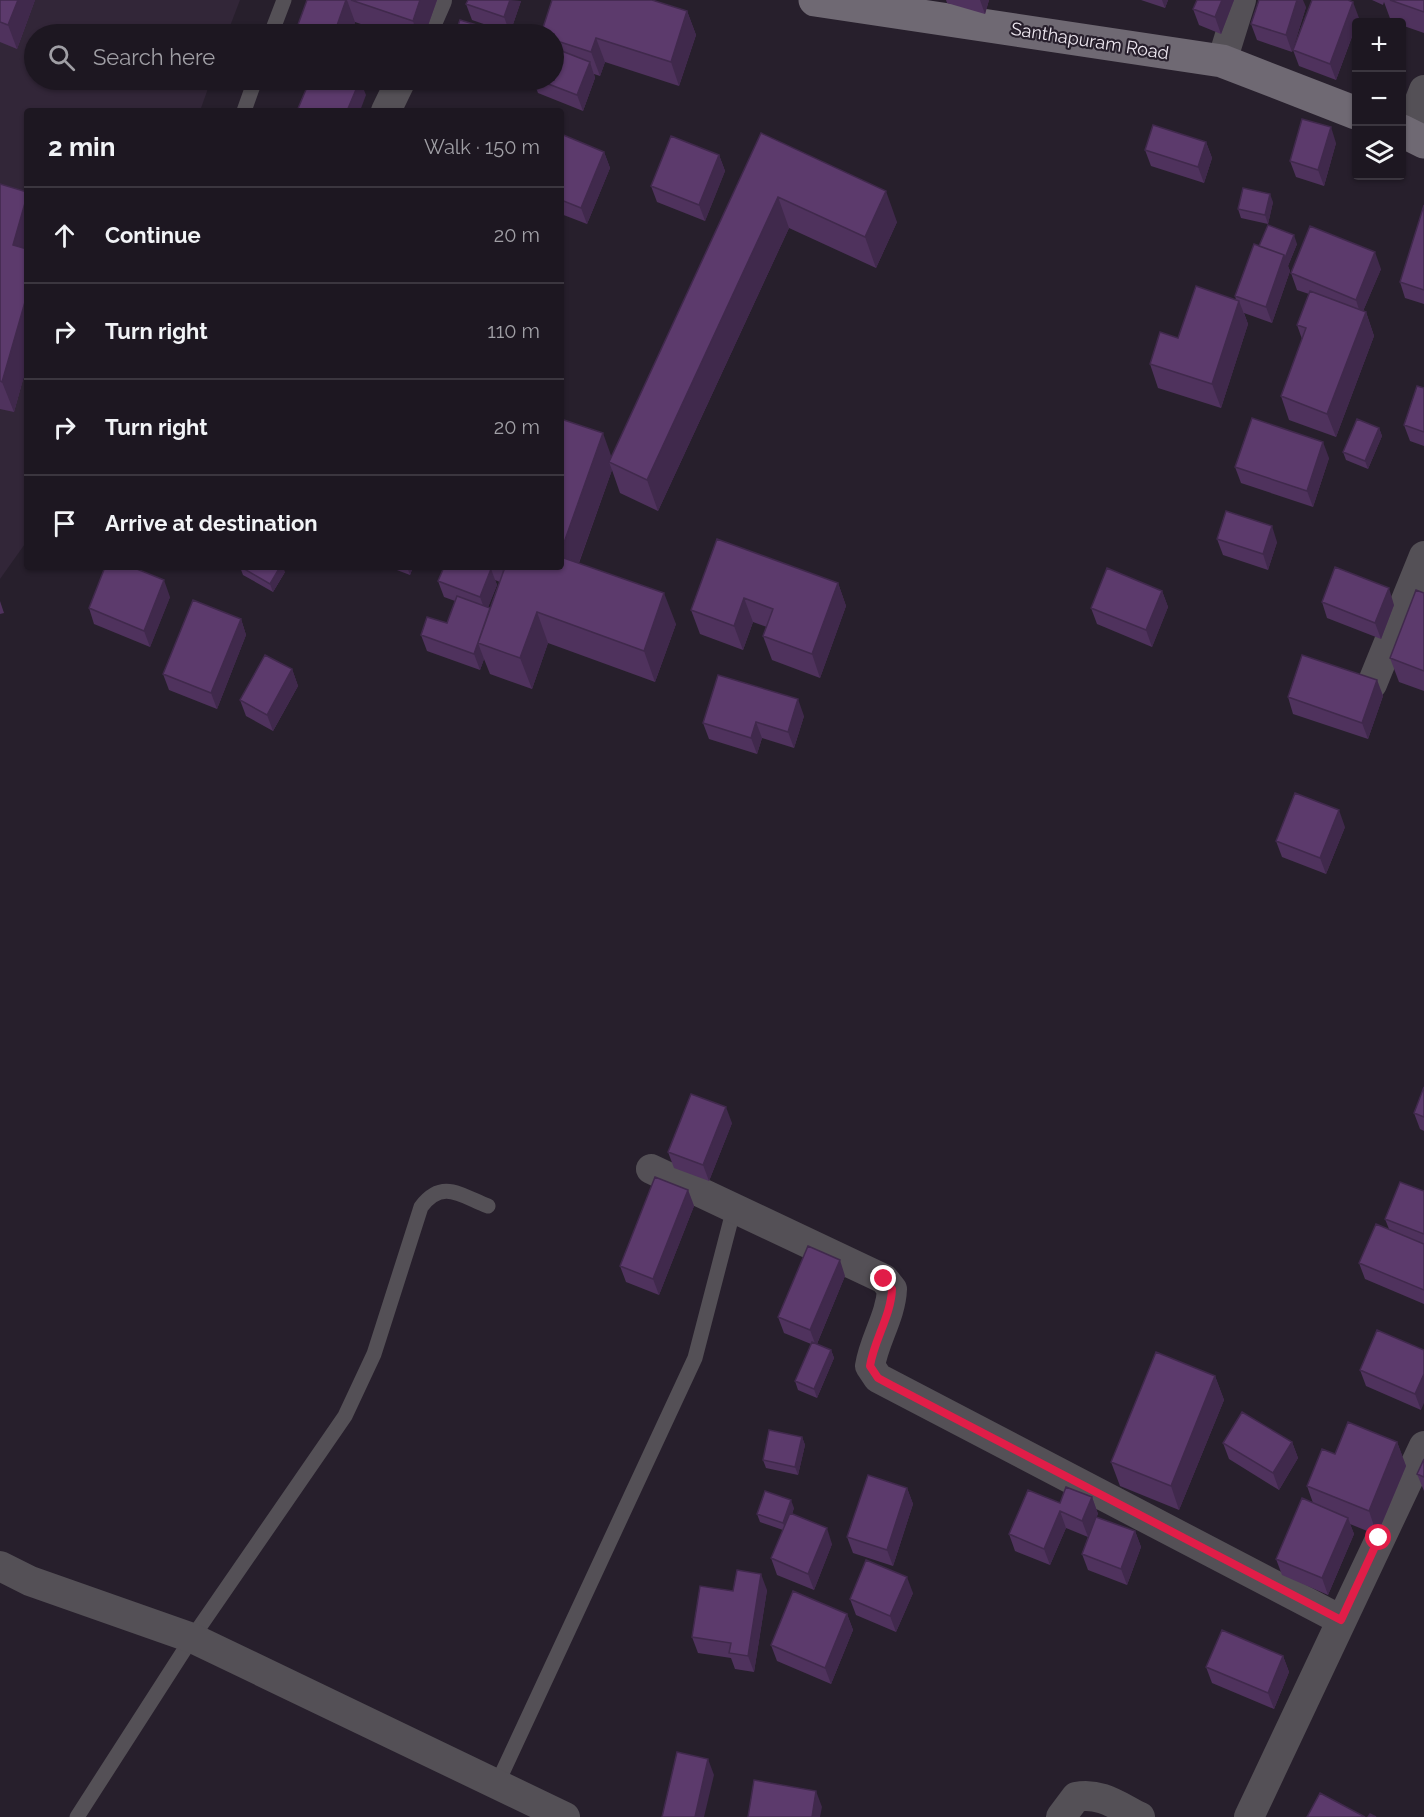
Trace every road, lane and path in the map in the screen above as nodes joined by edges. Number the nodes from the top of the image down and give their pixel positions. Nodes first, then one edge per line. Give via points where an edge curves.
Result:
1 (284, 0) edge
2 (437, 0) edge
3 (815, 0) edge
4 (1241, 0) edge
5 (275, 24) edge
6 (426, 24) edge
7 (1222, 61) junction
8 (251, 90) edge
9 (396, 90) edge
10 (1424, 90) edge
11 (245, 108) edge
12 (387, 108) edge
13 (1352, 111) edge
14 (1411, 135) edge
15 (1424, 556) edge
16 (1372, 684) edge
17 (651, 1169) dead end
18 (488, 1206) dead end
19 (734, 1208) junction
20 (1424, 1446) edge
21 (0, 1566) edge
22 (1341, 1620) junction
23 (192, 1638) junction
24 (497, 1785) junction
25 (77, 1817) edge
26 (565, 1817) edge
27 (1061, 1817) edge
28 (1140, 1817) edge
29 (1249, 1817) edge

1 - 5 lane
2 - 6 street
3 - 7 main road, Santhapuram Road
4 - 7 street
7 - 13 main road, Santhapuram Road
8 - 11 lane
9 - 12 street
10 - 14 street
15 - 16 street
17 - 19 street
18 - 23 lane via 443,1190 431,1194 421,1207 374,1354 345,1416
19 - 22 street via 884,1279 892,1289 892,1302 870,1366 878,1378
19 - 24 lane via 695,1358
20 - 22 street
21 - 23 street via 30,1581
22 - 29 street
23 - 24 street
23 - 25 lane
24 - 26 street
27 - 28 street via 1076,1797 1089,1794

